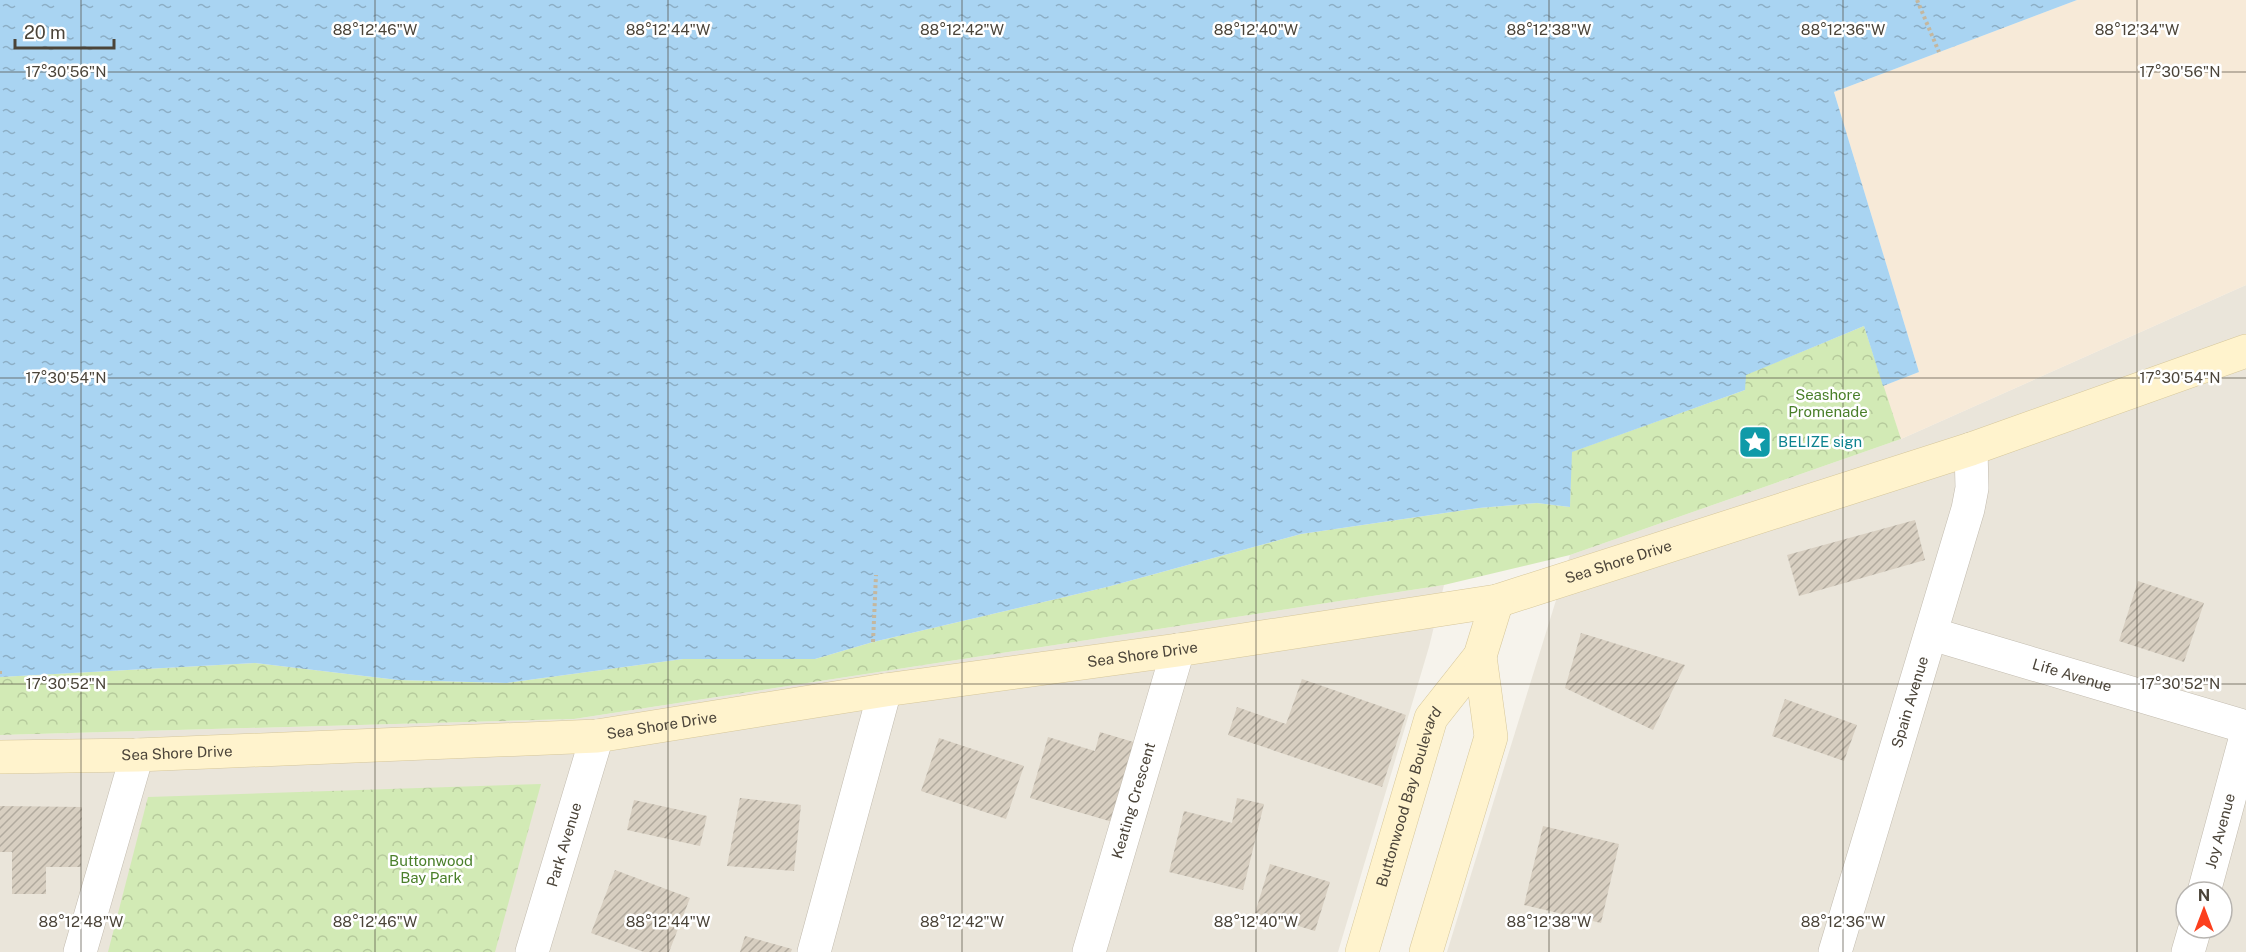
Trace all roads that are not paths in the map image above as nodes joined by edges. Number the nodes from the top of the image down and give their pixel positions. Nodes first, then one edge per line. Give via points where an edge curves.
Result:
1 (2246, 351) edge
2 (1971, 448) junction
3 (1497, 601) junction
4 (1932, 634) junction
5 (1178, 650) junction
6 (1480, 656) junction
7 (885, 690) junction
8 (2246, 727) edge
9 (597, 736) junction
10 (2246, 736) edge
11 (137, 755) junction
12 (0, 757) edge
13 (2207, 880) edge
14 (80, 952) edge
15 (532, 952) edge
16 (814, 952) edge
17 (1089, 952) edge
18 (1362, 952) edge
19 (1426, 952) edge
20 (1835, 952) edge

1 - 2 street, Sea Shore Drive
2 - 3 street, Sea Shore Drive
2 - 4 street, Spain Avenue via 1968,509
3 - 5 street, Sea Shore Drive
3 - 6 street, Buttonwood Bay Boulevard
4 - 8 street, Life Avenue
4 - 20 street, Spain Avenue
5 - 7 street, Sea Shore Drive
5 - 17 street, Keating Crescent
6 - 18 street, Buttonwood Bay Boulevard via 1431,718
6 - 19 street, Buttonwood Bay Boulevard via 1491,737
7 - 9 street, Sea Shore Drive
7 - 16 street
9 - 11 street, Sea Shore Drive
9 - 15 street, Park Avenue
10 - 13 street, Joy Avenue
11 - 12 street, Sea Shore Drive
11 - 14 street

